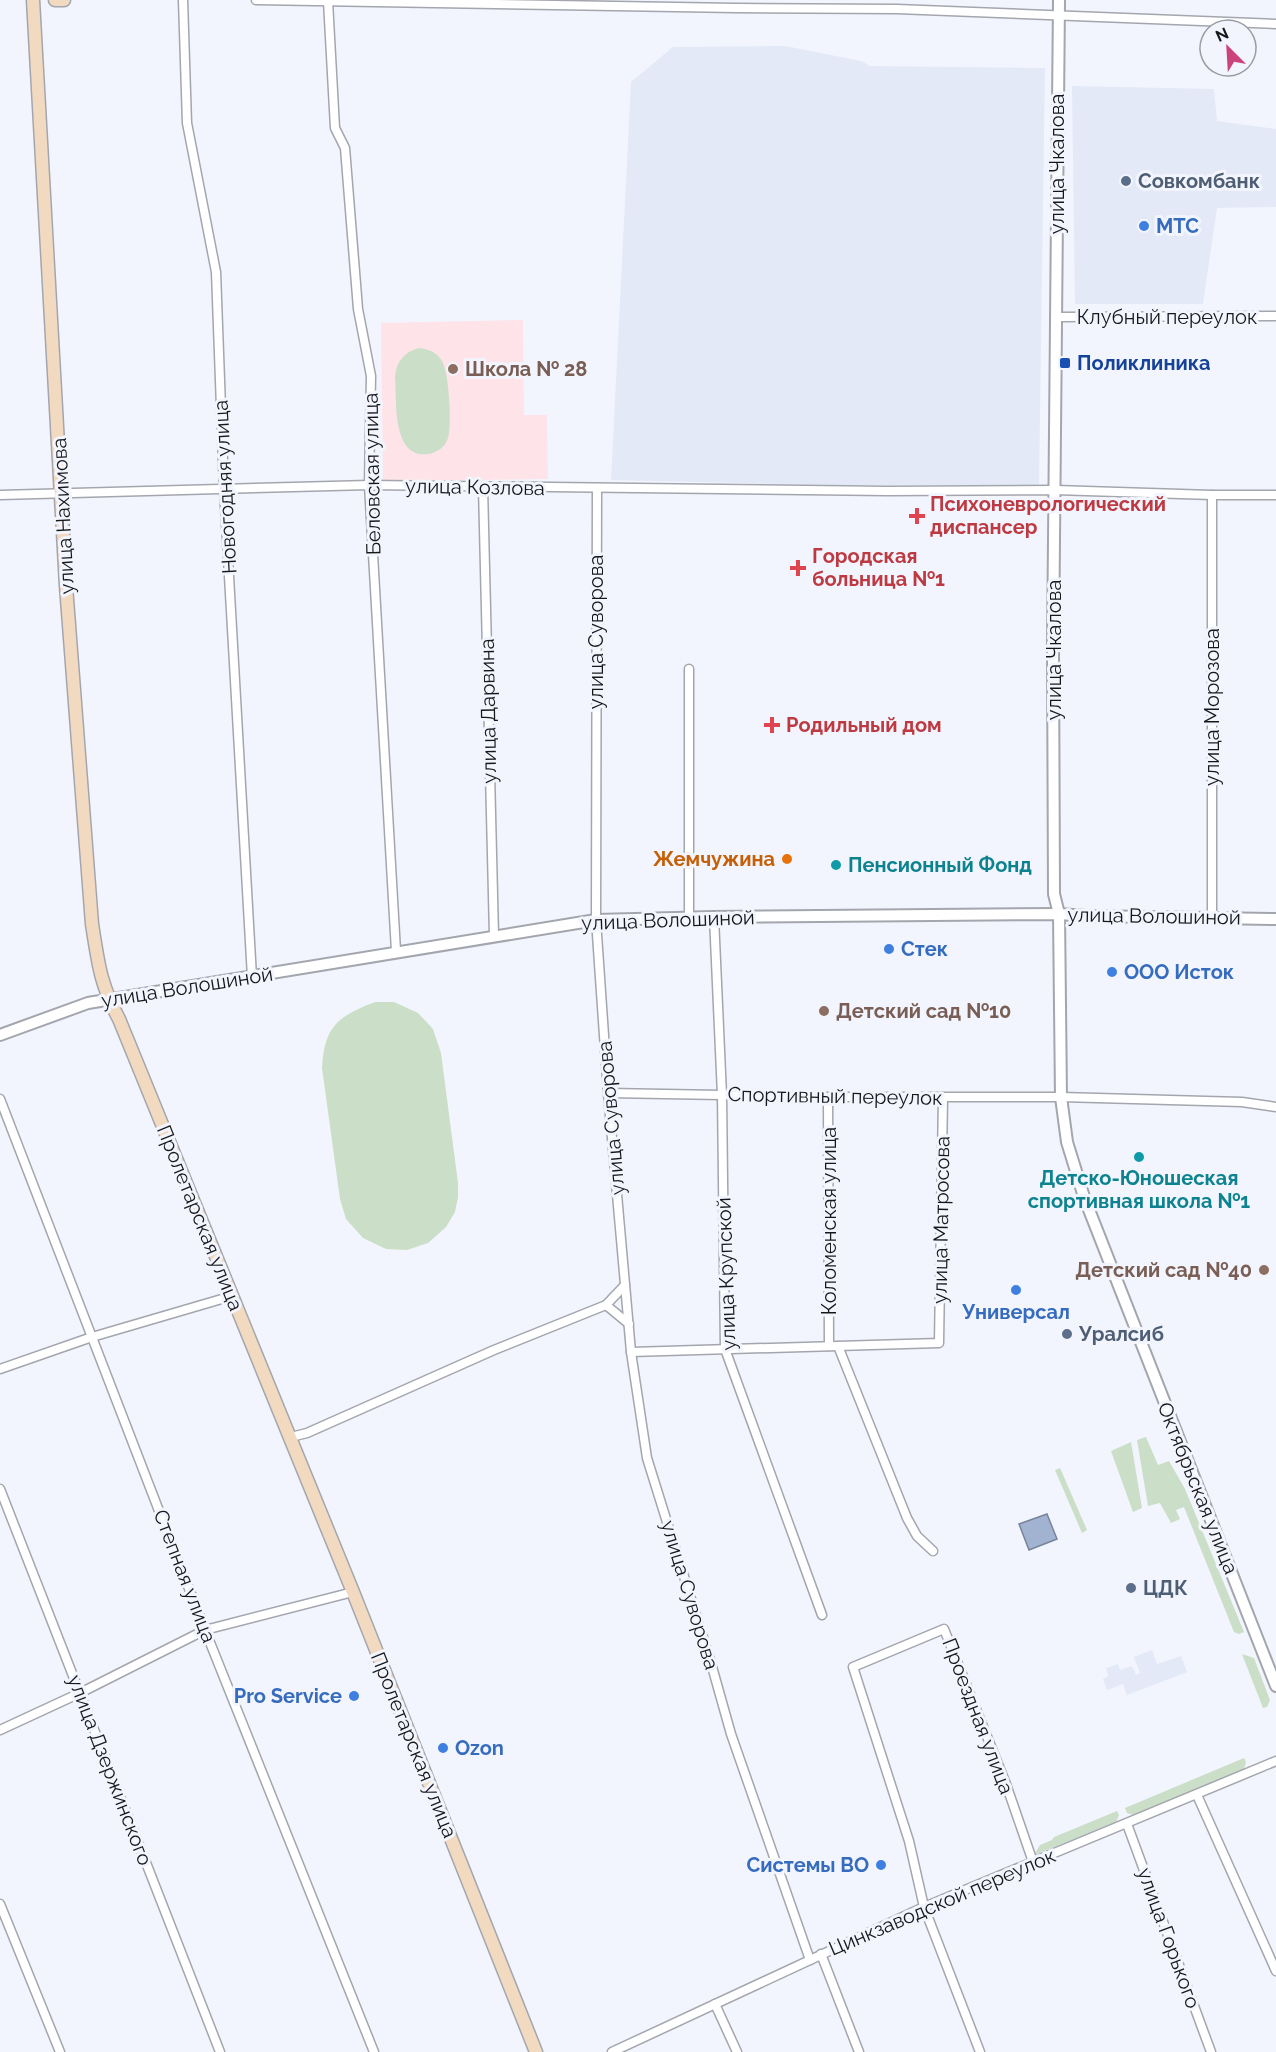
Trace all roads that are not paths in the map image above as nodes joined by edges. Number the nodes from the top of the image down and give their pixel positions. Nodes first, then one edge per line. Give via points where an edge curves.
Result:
1 (33, 0) edge
2 (55, 0) edge
3 (64, 0) edge
4 (183, 0) edge
5 (256, 0) edge
6 (1059, 0) edge
7 (328, 1) edge
8 (897, 4) edge
9 (1058, 14) junction
10 (1276, 24) edge
11 (1276, 316) edge
12 (1057, 317) junction
13 (369, 485) junction
14 (483, 487) junction
15 (597, 488) junction
16 (224, 489) junction
17 (1055, 490) junction
18 (62, 494) junction
19 (0, 495) edge
20 (1212, 495) junction
21 (1276, 495) edge
22 (690, 669) dead end
23 (1059, 914) junction
24 (714, 916) junction
25 (689, 917) junction
26 (1212, 918) junction
27 (1276, 919) edge
28 (596, 920) junction
29 (494, 936) junction
30 (396, 951) junction
31 (252, 977) junction
32 (108, 1000) junction
33 (0, 1035) edge
34 (608, 1093) junction
35 (722, 1095) junction
36 (828, 1097) junction
37 (943, 1097) junction
38 (1061, 1097) junction
39 (0, 1099) edge
40 (1276, 1107) edge
41 (625, 1285) junction
42 (1120, 1290) joint
43 (232, 1296) junction
44 (606, 1305) junction
45 (629, 1324) junction
46 (92, 1337) junction
47 (833, 1346) junction
48 (725, 1349) junction
49 (631, 1352) junction
50 (0, 1369) edge
51 (291, 1437) junction
52 (0, 1489) edge
53 (933, 1551) dead end
54 (353, 1592) junction
55 (822, 1615) dead end
56 (206, 1629) junction
57 (1276, 1686) edge
58 (80, 1693) junction
59 (0, 1730) edge
60 (1276, 1761) edge
61 (1197, 1795) junction
62 (1127, 1824) junction
63 (1033, 1862) junction
64 (0, 1904) edge
65 (924, 1906) junction
66 (821, 1954) junction
67 (810, 1960) junction
68 (1276, 1971) edge
69 (715, 2004) junction
70 (60, 2052) edge
71 (220, 2052) edge
72 (374, 2052) edge
73 (536, 2052) edge
74 (612, 2052) edge
75 (737, 2052) edge
76 (859, 2052) edge
77 (980, 2052) edge
78 (1210, 2052) edge

1 - 18 main road, улица Нахимова
2 - 3 main road
4 - 16 street, Новогодняя улица via 187,123 216,272
5 - 7 street
6 - 9 street, улица Чкалова
7 - 8 street via 736,8
7 - 13 street, Беловская улица via 335,128 345,148 358,309 371,376
8 - 9 street
9 - 10 street
9 - 12 street, улица Чкалова
11 - 12 street, Клубный переулок
12 - 17 street, улица Чкалова
13 - 14 street, улица Козлова
13 - 16 street, улица Козлова
13 - 30 street, Беловская улица
14 - 15 street, улица Козлова
14 - 29 street, улица Дарвина
15 - 17 street, улица Козлова
15 - 28 street, улица Суворова
16 - 18 street, улица Козлова
16 - 31 street, Новогодняя улица
17 - 20 street, улица Козлова
17 - 23 street, улица Чкалова via 1054,894
18 - 19 street, улица Козлова
18 - 32 main road, улица Нахимова via 92,924
20 - 21 street
20 - 26 street, улица Морозова
22 - 25 street
23 - 24 street, улица Волошиной
23 - 26 street, улица Волошиной
23 - 38 street, улица Чкалова
24 - 25 street, улица Волошиной
24 - 35 street, улица Крупской
25 - 28 street, улица Волошиной
26 - 27 street, улица Волошиной
28 - 29 street, улица Волошиной
28 - 34 street, улица Суворова
29 - 30 street, улица Волошиной
30 - 31 street, улица Волошиной
31 - 32 street, улица Волошиной
32 - 33 street, улица Волошиной via 88,1003
32 - 43 main road, Пролетарская улица
34 - 35 street, Спортивный переулок
34 - 41 street, улица Суворова
35 - 36 street, Спортивный переулок
35 - 48 street, улица Крупской
36 - 37 street, Спортивный переулок
36 - 47 street, Коломенская улица
37 - 38 street, Спортивный переулок
37 - 47 street, улица Матросова via 939,1342
38 - 40 street, Спортивный переулок via 1242,1102
38 - 42 street, улица Чкалова via 1084,1197
39 - 46 street, Степная улица
41 - 44 street
41 - 45 street, улица Суворова
42 - 57 street, Октябрьская улица
43 - 46 street
43 - 51 main road, Пролетарская улица
44 - 45 street
44 - 51 street
45 - 49 street, улица Суворова
46 - 50 street
46 - 56 street, Степная улица
47 - 48 street
47 - 53 street, Коломенская улица via 907,1518 917,1536
48 - 49 street
48 - 55 street, улица Крупской
49 - 67 street, улица Суворова via 647,1458 731,1734
51 - 54 main road, Пролетарская улица
52 - 58 street, улица Дзержинского
54 - 56 street
54 - 73 main road, Пролетарская улица
56 - 58 street
56 - 72 street, Степная улица
58 - 59 street
58 - 71 street, улица Дзержинского
60 - 61 street, Цинкзаводской переулок
61 - 62 street, Цинкзаводской переулок
61 - 68 street
62 - 63 street, Цинкзаводской переулок
62 - 78 street, улица Горького
63 - 65 street, Цинкзаводской переулок
63 - 65 street, Проездная улица via 944,1629 854,1667 909,1841
64 - 70 street
65 - 66 street, Цинкзаводской переулок
65 - 77 street
66 - 67 street, Цинкзаводской переулок
66 - 76 street
67 - 69 street, Цинкзаводской переулок
69 - 74 street, Цинкзаводской переулок
69 - 75 street

